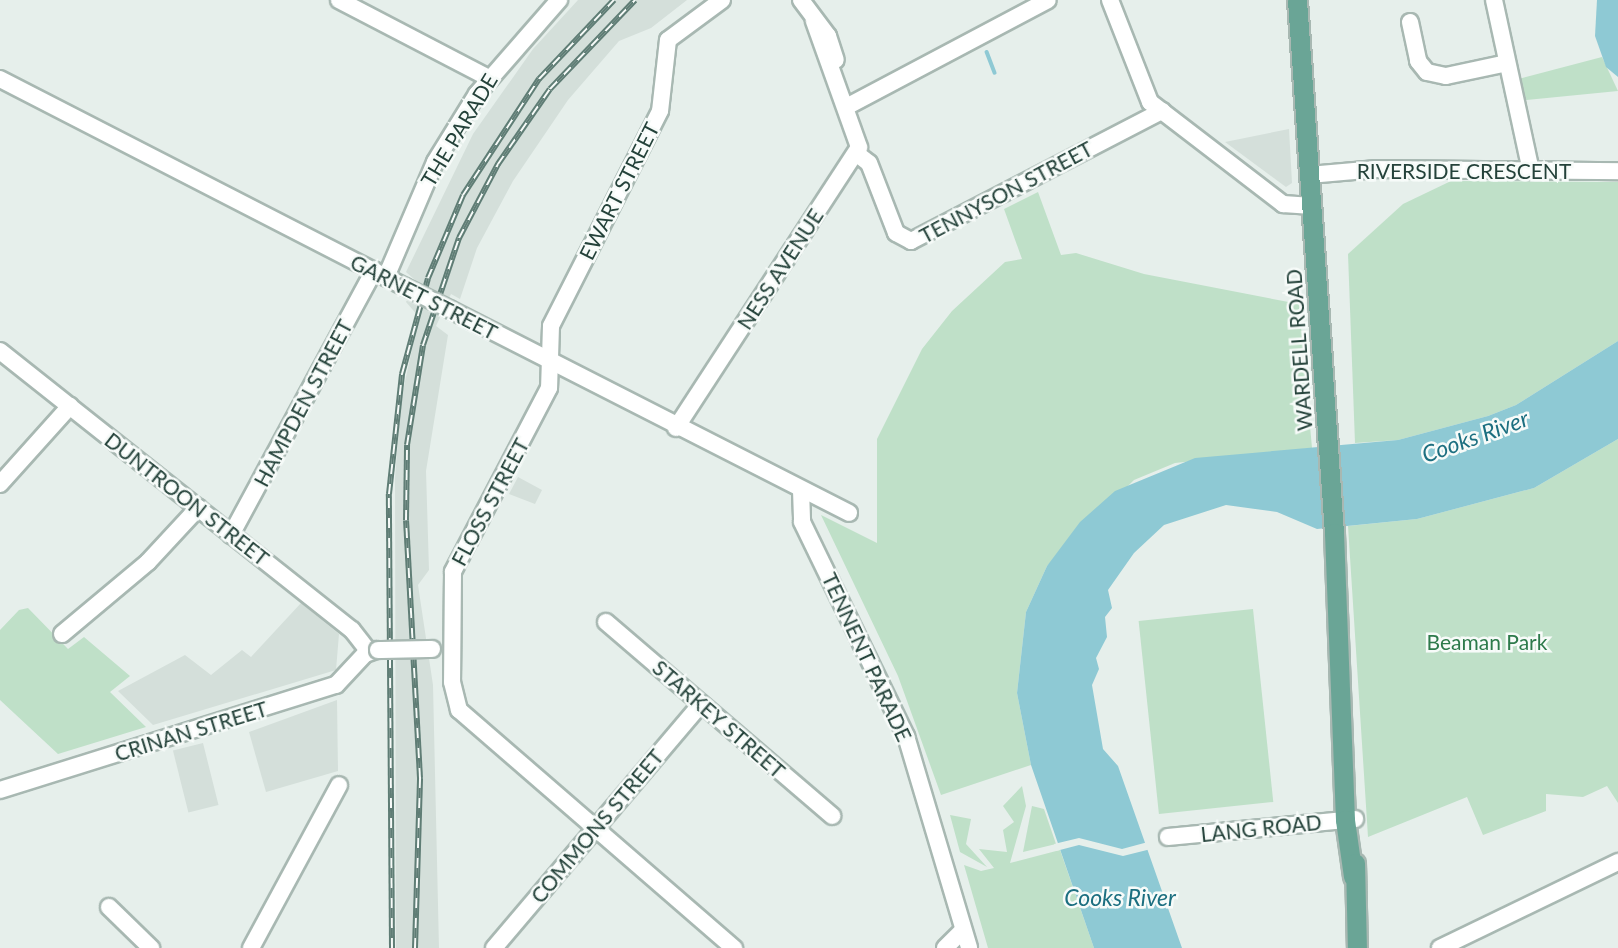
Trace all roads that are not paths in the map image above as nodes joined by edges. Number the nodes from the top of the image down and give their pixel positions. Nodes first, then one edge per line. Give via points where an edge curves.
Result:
1 (339, 0) edge
2 (559, 0) edge
3 (722, 0) edge
4 (802, 0) edge
5 (1048, 0) edge
6 (1110, 0) edge
7 (1297, 0) edge
8 (1494, 0) edge
9 (1410, 22) dead end
10 (1507, 63) junction
11 (489, 78) junction
12 (0, 79) edge
13 (848, 106) junction
14 (1162, 111) junction
15 (856, 153) junction
16 (1531, 171) junction
17 (1618, 171) edge
18 (1309, 175) junction
19 (1312, 206) junction
20 (380, 274) junction
21 (0, 351) edge
22 (550, 361) junction
23 (70, 406) junction
24 (676, 428) junction
25 (0, 484) edge
26 (801, 490) junction
27 (198, 509) junction
28 (849, 513) dead end
29 (231, 535) junction
30 (606, 622) dead end
31 (62, 634) dead end
32 (452, 649) junction
33 (373, 651) junction
34 (701, 704) junction
35 (339, 785) dead end
36 (3, 786) edge
37 (832, 816) dead end
38 (1345, 820) junction
39 (595, 828) junction
40 (1168, 837) dead end
41 (1618, 862) edge
42 (109, 907) dead end
43 (963, 930) junction
44 (1357, 947) edge
45 (151, 948) edge
46 (251, 948) edge
47 (494, 948) edge
48 (734, 948) edge
49 (945, 948) edge
50 (969, 948) edge
51 (1440, 948) edge

1 - 11 street
2 - 11 street, THE PARADE
3 - 22 street, EWART STREET via 668,40 660,111 551,326
4 - 13 street
5 - 13 street
6 - 14 street via 1147,98
7 - 18 main road, WARDELL ROAD
8 - 10 street
9 - 10 street via 1418,61 1427,72 1446,76
10 - 16 street
11 - 20 street, THE PARADE via 435,162
12 - 20 street, GARNET STREET
13 - 15 street via 860,138
14 - 15 street, TENNYSON STREET via 911,241 896,233 869,163
14 - 19 street via 1283,204
15 - 24 street, NESS AVENUE
16 - 17 street, RIVERSIDE CRESCENT
16 - 18 street, RIVERSIDE CRESCENT via 1377,169
18 - 19 main road, WARDELL ROAD
19 - 38 main road, WARDELL ROAD via 1343,698
20 - 22 street, GARNET STREET, bridge
20 - 29 street, HAMPDEN STREET
21 - 23 street, DUNTROON STREET
22 - 24 street, GARNET STREET
22 - 32 street, FLOSS STREET via 549,388 452,576
23 - 25 street
23 - 27 street, DUNTROON STREET
24 - 26 street, GARNET STREET
26 - 28 street, GARNET STREET
26 - 43 street, TENNENT PARADE via 802,522 906,736
27 - 29 street, DUNTROON STREET
27 - 31 street via 148,562
29 - 33 street, DUNTROON STREET
30 - 34 street, STARKEY STREET
32 - 33 street, bridge
32 - 39 street via 455,706
33 - 36 street, CRINAN STREET via 336,685
34 - 37 street, STARKEY STREET
34 - 39 street, COMMONS STREET
35 - 46 street
38 - 40 street, LANG ROAD
38 - 44 main road, WARDELL ROAD
39 - 47 street, COMMONS STREET
39 - 48 street
41 - 51 street
42 - 45 street
43 - 49 street
43 - 50 street, TENNENT PARADE

